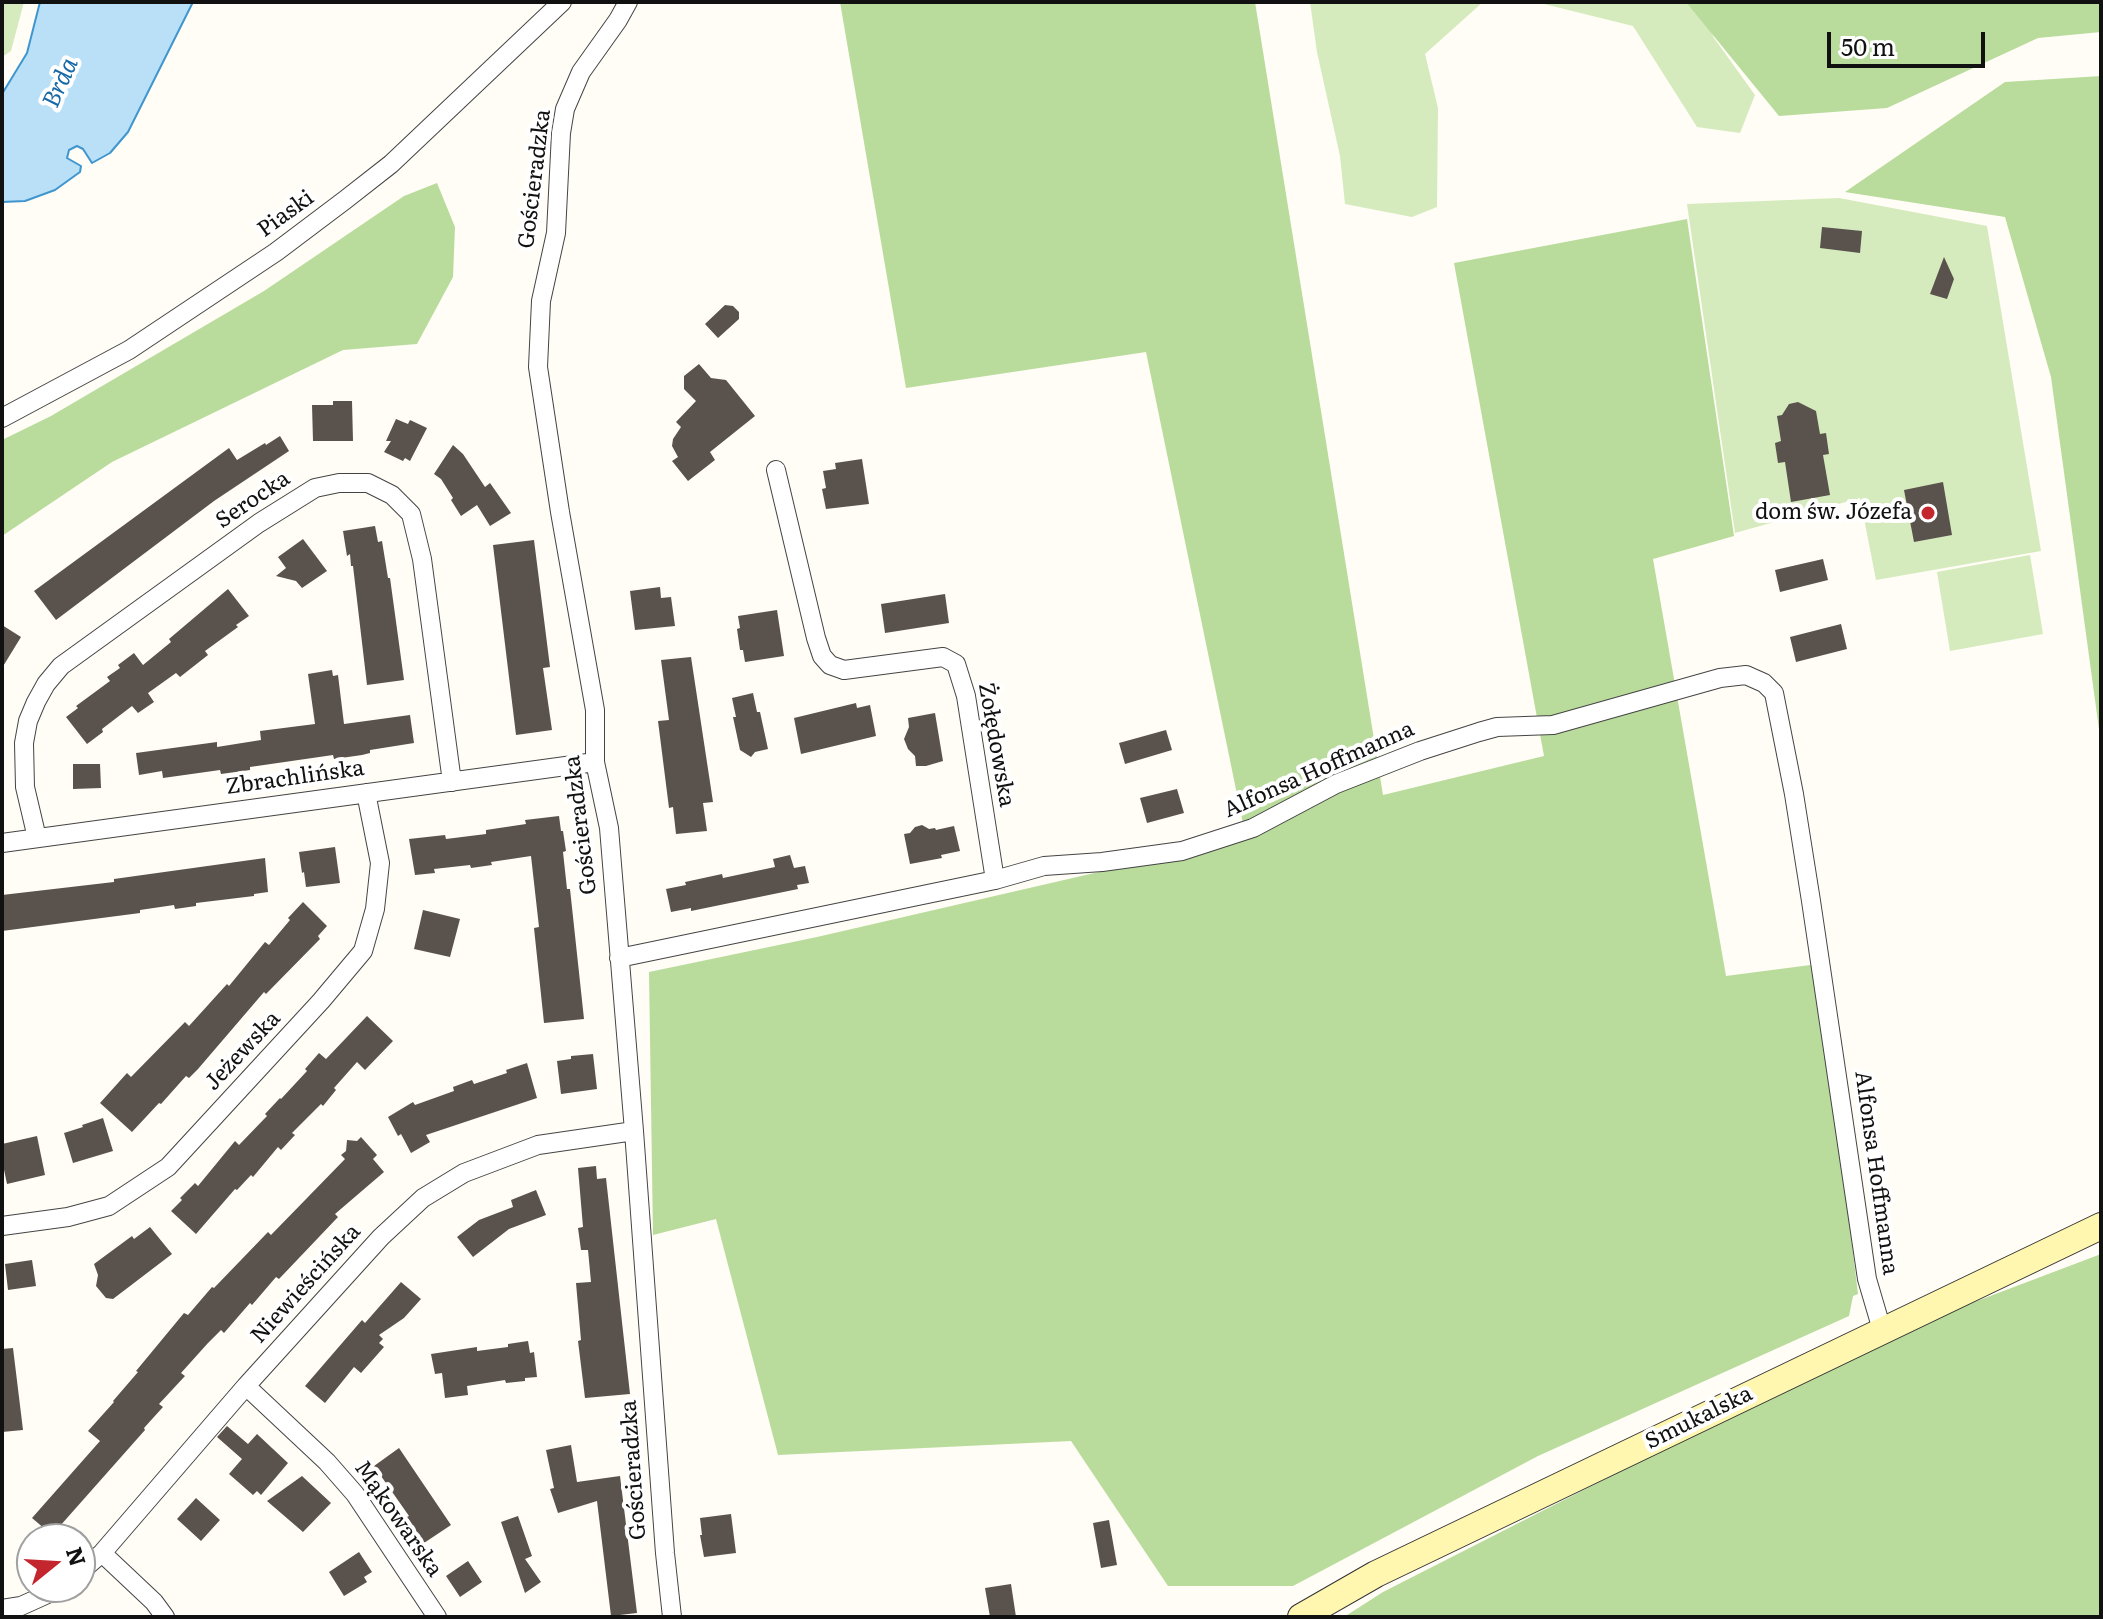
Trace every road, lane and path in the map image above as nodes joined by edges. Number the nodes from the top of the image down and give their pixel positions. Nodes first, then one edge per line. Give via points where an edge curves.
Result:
1 (562, 2) edge
2 (628, 2) edge
3 (2, 418) edge
4 (776, 470) dead end
5 (595, 762) junction
6 (452, 782) junction
7 (366, 793) junction
8 (37, 838) junction
9 (2, 843) edge
10 (995, 880) junction
11 (619, 958) junction
12 (634, 1131) junction
13 (2, 1226) edge
14 (2101, 1226) edge
15 (1882, 1330) junction
16 (246, 1386) junction
17 (102, 1553) junction
18 (96, 1558) edge
19 (28, 1603) edge
20 (2, 1609) edge
21 (165, 1617) edge
22 (437, 1617) edge
23 (672, 1617) edge
24 (1301, 1617) edge

1 - 3 street, Piaski via 391,164 276,252 129,350
2 - 5 street, Gościeradzka via 581,72 565,109 538,367 595,710
4 - 10 street, Żołędowska via 816,638 830,665 844,670 943,657 956,664 966,696
5 - 6 street, Zbrachlińska
5 - 11 street, Gościeradzka via 609,828
6 - 7 street, Zbrachlińska
6 - 8 street, Serocka via 422,559 411,514 392,495 368,483 339,483 315,488 259,523 61,666 36,702 24,743 25,787
7 - 8 street, Zbrachlińska
7 - 13 street, Jeżewska via 380,863 375,909 363,951 321,1001 168,1167 109,1206
8 - 9 street, Zbrachlińska
10 - 11 street, Alfonsa Hoffmanna
10 - 15 street, Alfonsa Hoffmanna via 1044,866 1182,851 1253,828 1336,784 1497,727 1553,725 1720,678 1746,675 1764,683 1774,693 1794,794 1867,1279
11 - 12 street, Gościeradzka
12 - 16 street, Niewieścińska via 538,1145 464,1173 423,1198
12 - 23 street, Gościeradzka
14 - 15 street, Smukalska
15 - 24 street, Smukalska via 1376,1574
16 - 17 street, Niewieścińska
16 - 22 street, Mąkowarska via 355,1494
17 - 18 street, Niewieścińska
17 - 21 street
19 - 20 street

